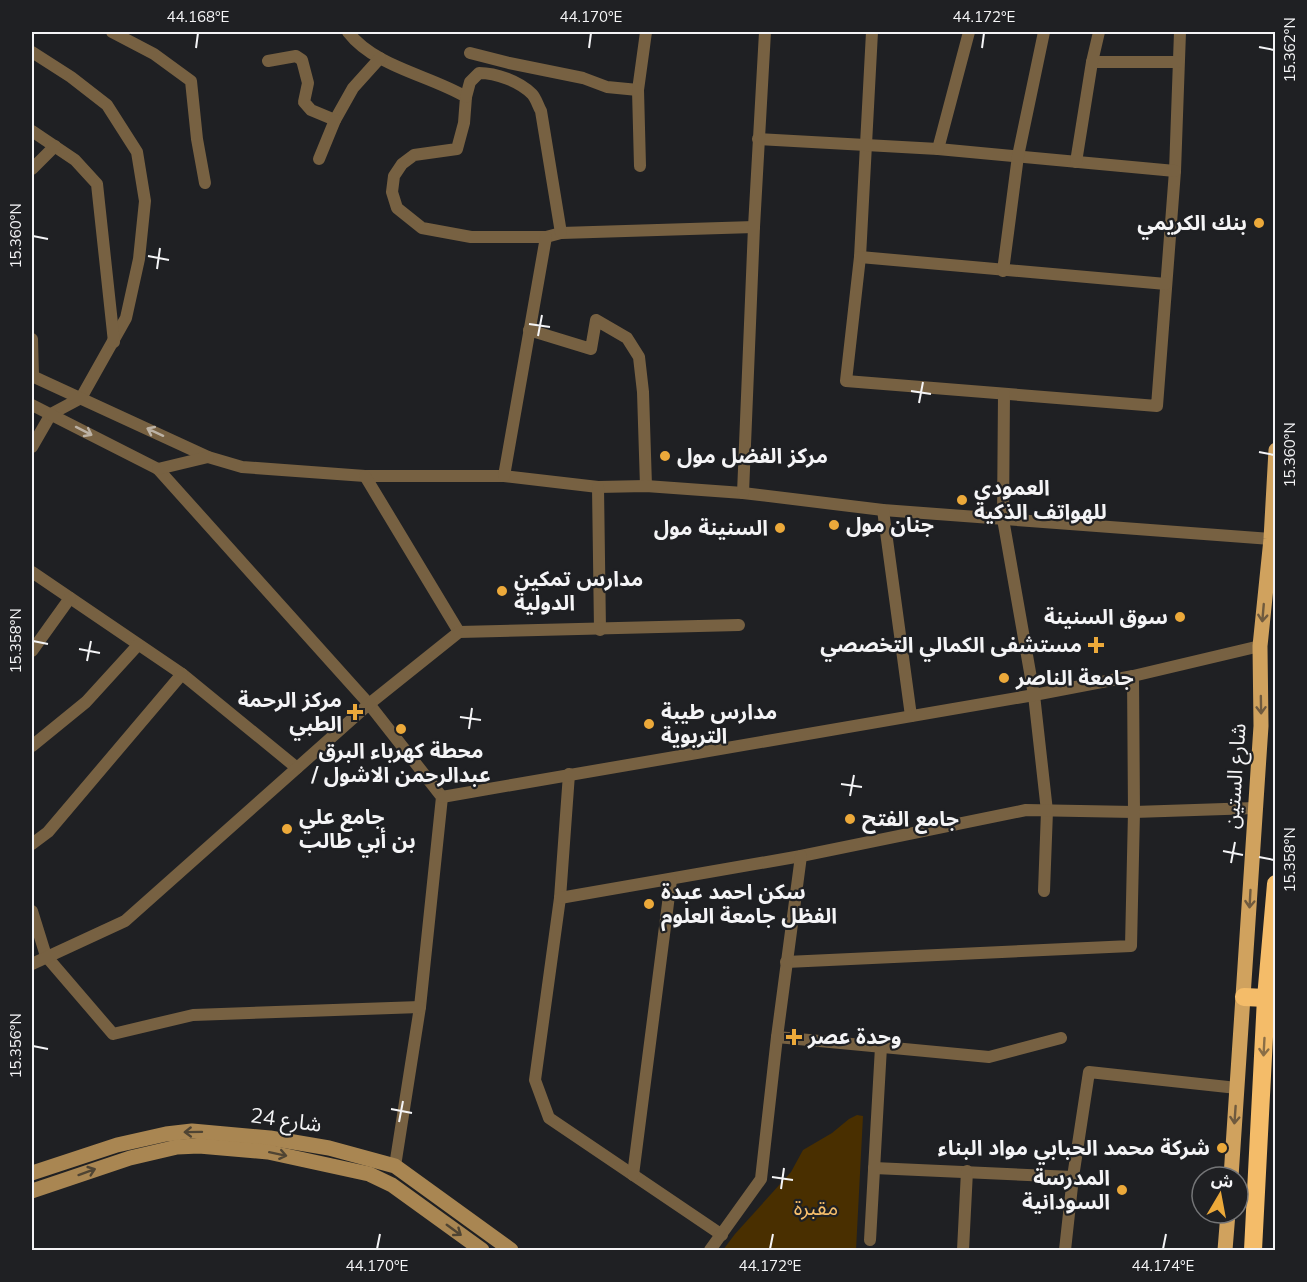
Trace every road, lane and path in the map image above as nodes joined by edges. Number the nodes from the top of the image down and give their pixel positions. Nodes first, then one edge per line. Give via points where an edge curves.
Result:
1 (112, 32) edge
2 (348, 32) edge
3 (646, 32) edge
4 (765, 32) edge
5 (872, 32) edge
6 (969, 32) edge
7 (1044, 32) edge
8 (1099, 32) edge
9 (1180, 32) edge
10 (32, 51) edge
11 (470, 53) dead end
12 (380, 58) junction
13 (268, 61) dead end
14 (1092, 62) junction
15 (1178, 62) junction
16 (638, 90) junction
17 (466, 97) junction
18 (335, 120) junction
19 (32, 131) edge
20 (758, 139) junction
21 (865, 144) junction
22 (55, 146) junction
23 (938, 149) junction
24 (1018, 156) junction
25 (319, 159) dead end
26 (1076, 162) junction
27 (640, 166) dead end
28 (32, 169) edge
29 (1174, 171) junction
30 (205, 183) dead end
31 (754, 227) junction
32 (561, 233) junction
33 (546, 237) junction
34 (860, 257) junction
35 (1003, 271) junction
36 (1166, 284) junction
37 (529, 330) junction
38 (32, 339) edge
39 (114, 343) junction
40 (32, 376) edge
41 (1004, 394) junction
42 (81, 398) junction
43 (32, 405) edge
44 (51, 414) junction
45 (32, 447) edge
46 (1275, 450) edge
47 (208, 457) junction
48 (158, 469) junction
49 (365, 476) junction
50 (504, 476) junction
51 (646, 486) junction
52 (598, 487) junction
53 (743, 493) junction
54 (883, 510) junction
55 (1003, 519) junction
56 (1270, 538) junction
57 (32, 572) edge
58 (70, 598) junction
59 (739, 625) dead end
60 (600, 630) junction
61 (459, 632) junction
62 (138, 645) junction
63 (1260, 646) junction
64 (32, 651) edge
65 (182, 674) junction
66 (1133, 676) junction
67 (1034, 695) junction
68 (369, 704) junction
69 (911, 716) junction
70 (32, 746) edge
71 (297, 768) junction
72 (569, 774) junction
73 (442, 796) junction
74 (1255, 808) junction
75 (1047, 811) junction
76 (1134, 812) junction
77 (32, 844) edge
78 (801, 856) junction
79 (671, 880) junction
80 (1275, 884) edge
81 (1044, 891) dead end
82 (560, 898) junction
83 (32, 911) edge
84 (46, 956) junction
85 (786, 962) junction
86 (32, 964) edge
87 (1244, 997) junction
88 (1266, 998) junction
89 (420, 1007) junction
90 (777, 1037) junction
91 (1061, 1038) dead end
92 (881, 1047) junction
93 (1237, 1088) junction
94 (1232, 1165) edge
95 (395, 1166) junction
96 (874, 1168) junction
97 (967, 1171) junction
98 (32, 1173) edge
99 (633, 1175) junction
100 (1073, 1177) junction
101 (32, 1191) edge
102 (1227, 1225) edge
103 (722, 1235) junction
104 (870, 1240) dead end
105 (482, 1251) edge
106 (511, 1251) edge
107 (710, 1251) edge
108 (963, 1251) edge
109 (1065, 1251) edge
110 (1226, 1251) edge
111 (1253, 1251) edge

1 - 30 street via 154,54 191,81
2 - 12 street
3 - 16 street
4 - 20 street
5 - 21 street
6 - 23 street
7 - 24 street
8 - 14 street
9 - 15 street
10 - 39 street via 107,105 137,152 145,201 139,259 126,318
11 - 16 street via 607,87
12 - 17 street
12 - 18 street via 353,88
13 - 18 street via 296,56 302,60 308,83 304,102 311,110
14 - 15 street
14 - 26 street
15 - 29 street
16 - 27 street
17 - 32 street via 470,82 479,73 491,73 533,95 541,111
17 - 33 street via 457,149 414,155 402,164 394,176 392,192 397,208 422,228 432,230 471,237
18 - 25 street
19 - 22 street
20 - 21 street
20 - 31 street
21 - 23 street
21 - 34 street
22 - 28 street
22 - 39 street via 75,160 97,184
23 - 24 street
24 - 26 street
24 - 35 street
26 - 29 street
29 - 36 street
31 - 32 street
31 - 53 street
32 - 33 street
33 - 37 street
34 - 35 street
34 - 41 street via 846,381
35 - 36 street
36 - 41 street via 1157,406
37 - 50 street
37 - 51 street via 591,349 596,320 627,338 639,357
38 - 40 street
39 - 42 street
40 - 42 street
41 - 55 street
42 - 44 street
47 -> 42 street
43 - 44 street
44 - 45 street
44 -> 48 street
46 - 56 main road, شارع الستين
47 - 48 street
47 - 49 street via 242,467
48 - 68 street
49 - 50 street
49 - 61 street
50 - 52 street
51 - 52 street
51 - 53 street
52 - 60 street
53 - 54 street
54 - 55 street
54 - 69 street
55 - 56 street
55 - 67 street
56 -> 63 main road, شارع الستين
57 - 58 street
58 - 62 street
58 - 64 street
59 - 60 street
60 - 61 street
61 - 68 street
62 - 65 street
62 - 70 street via 86,702
63 - 66 street
63 -> 74 main road, شارع الستين via 1261,726
65 - 71 street
65 - 77 street via 48,832
66 - 67 street
66 - 76 street
67 - 69 street
67 - 75 street
68 - 71 street
68 - 73 street
69 - 72 street
71 - 84 street via 125,921
72 - 73 street
72 - 82 street
73 - 89 street
74 - 76 street
74 -> 87 main road, شارع الستين
75 - 76 street
75 - 78 street via 1026,810
75 - 81 street
76 - 85 street via 1131,946
78 - 79 street
78 - 85 street
79 - 82 street
79 - 99 street
80 - 88 highway
82 - 99 street via 535,1080 549,1118
83 - 84 street
84 - 86 street
84 - 89 street via 113,1034 193,1015
85 - 90 street
87 - 88 highway
87 - 93 main road, شارع الستين
88 -> 111 highway
89 - 95 street
90 - 92 street
90 - 103 street via 761,1179
91 - 92 street via 989,1057
92 - 96 street
93 -> 94 main road, شارع الستين
93 - 100 street via 1089,1072
95 -> 98 street, شارع 24 via 328,1148 192,1131 142,1138
95 - 106 street, شارع 24
96 - 97 street
96 - 104 street
97 - 100 street
97 - 108 street
99 - 103 street
100 - 109 street
101 -> 105 street, شارع 24 via 130,1158 177,1148 268,1152 369,1174 393,1185
102 - 110 main road
103 - 107 street

